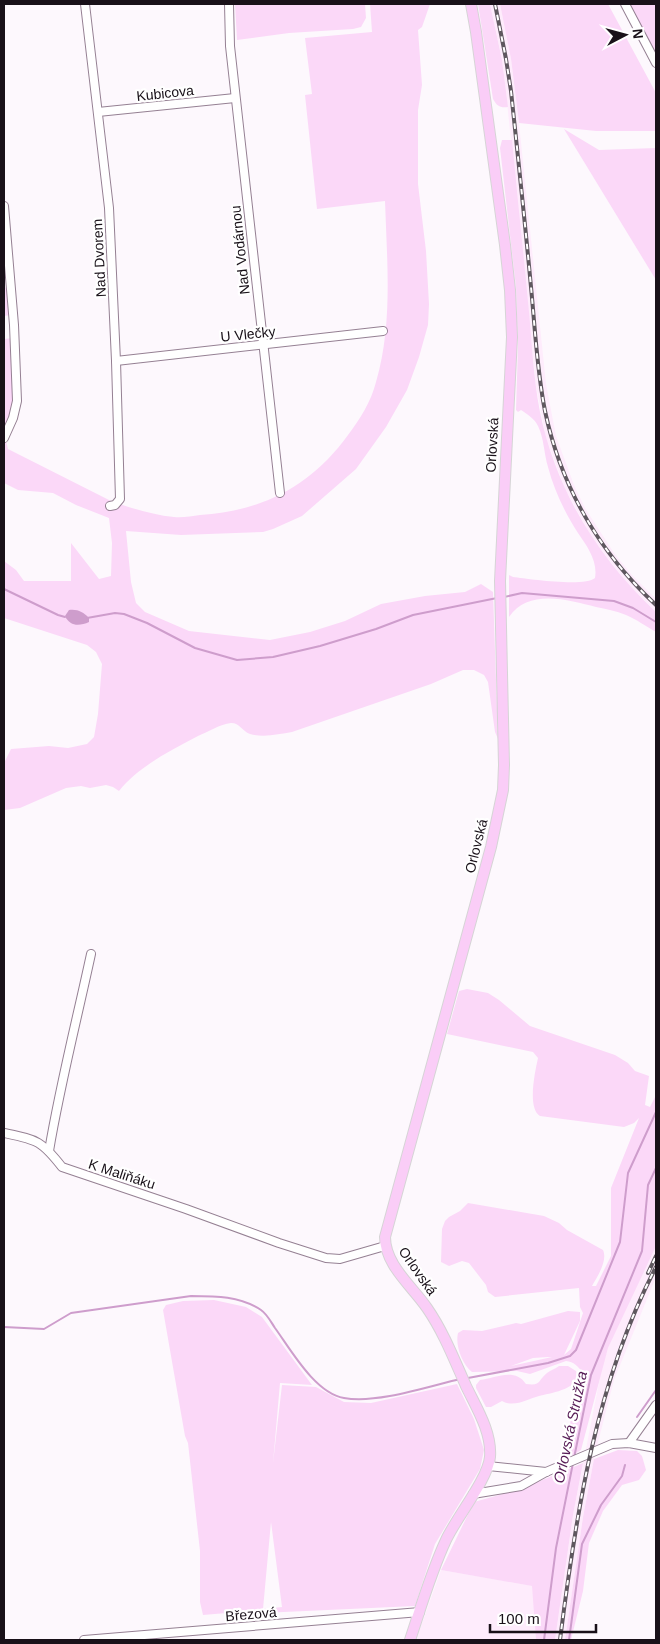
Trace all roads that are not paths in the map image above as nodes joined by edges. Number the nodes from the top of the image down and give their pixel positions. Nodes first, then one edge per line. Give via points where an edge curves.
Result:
1 (85, 4) edge
2 (229, 4) edge
3 (471, 4) edge
4 (624, 4) edge
5 (656, 63) edge
6 (235, 98) junction
7 (98, 112) junction
8 (4, 206) edge
9 (383, 331) dead end
10 (263, 345) junction
11 (116, 360) junction
12 (4, 438) edge
13 (280, 493) dead end
14 (110, 506) dead end
15 (91, 954) dead end
16 (4, 1133) edge
17 (49, 1151) junction
18 (385, 1246) junction
19 (656, 1405) edge
20 (628, 1443) junction
21 (656, 1448) edge
22 (488, 1466) junction
23 (546, 1472) junction
24 (472, 1494) junction
25 (420, 1612) junction
26 (84, 1640) edge
27 (410, 1640) edge

1 - 7 street, Nad Dvorem
2 - 6 street, Nad Vodárnou
3 - 18 main road, Orlovská via 510,290 512,337 500,597 503,790 458,970 388,1220
4 - 5 street
6 - 7 street, Kubicova
6 - 10 street, Nad Vodárnou
7 - 11 street, Nad Dvorem via 108,208
8 - 12 street via 17,401
9 - 10 street, U Vlečky
10 - 11 street, U Vlečky
10 - 13 street, Nad Vodárnou
11 - 14 street, Nad Dvorem via 120,499
15 - 17 street via 56,1105
16 - 17 street, K Maliňáku via 28,1138
17 - 18 street, K Maliňáku via 62,1167 326,1258 340,1259
18 - 22 main road, Orlovská via 398,1271 438,1326 463,1379 484,1424 490,1449
19 - 20 street
20 - 21 street
20 - 23 street via 603,1447
22 - 23 street
22 - 24 main road, Orlovská
23 - 24 street via 521,1486
24 - 25 main road, Orlovská via 445,1542
25 - 26 street, Březová
25 - 27 main road, Orlovská

